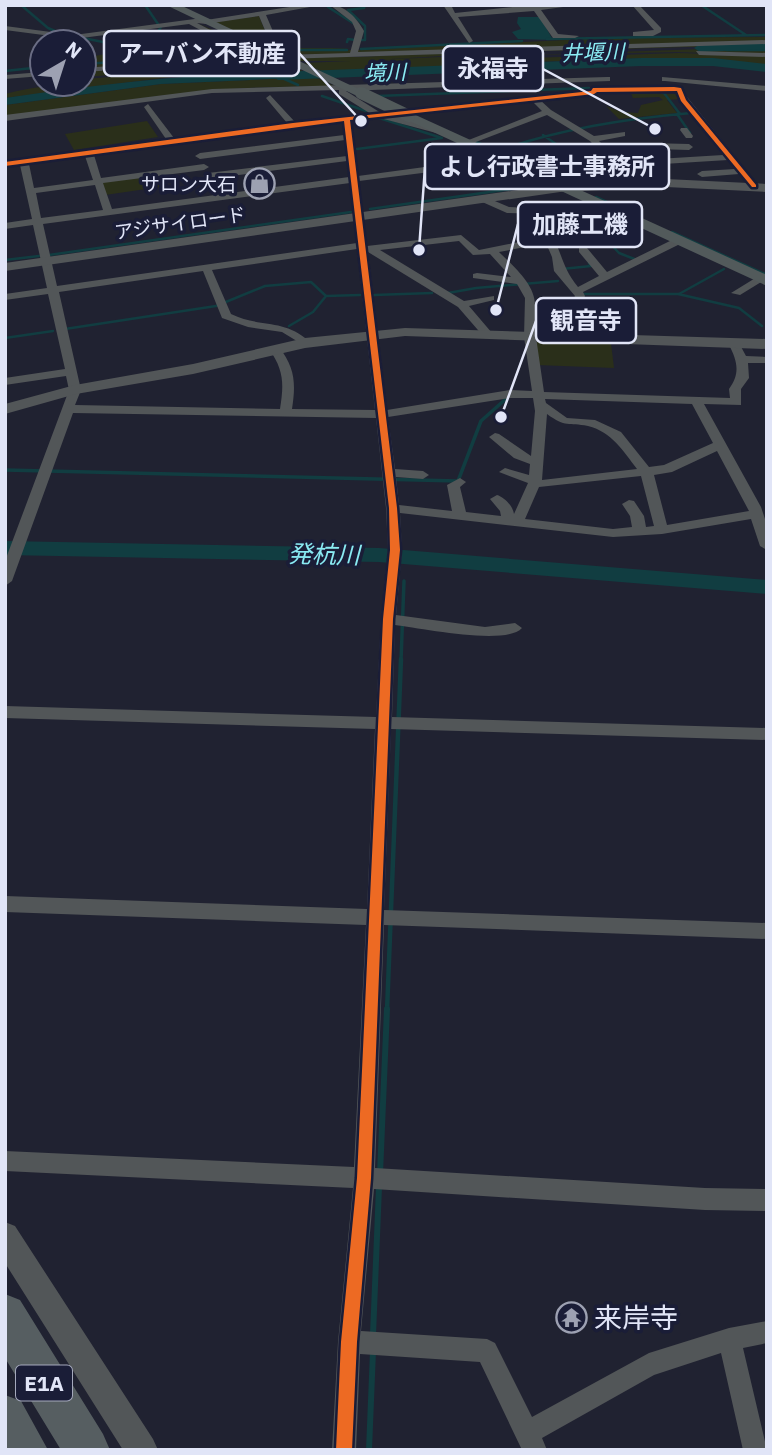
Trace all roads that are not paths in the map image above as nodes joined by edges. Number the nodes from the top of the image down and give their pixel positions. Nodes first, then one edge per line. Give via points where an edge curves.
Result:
1 (171, 5) edge
2 (234, 5) edge
3 (318, 5) edge
4 (333, 5) edge
5 (447, 5) edge
6 (575, 5) edge
7 (635, 5) edge
8 (535, 7) edge
9 (258, 15) junction
10 (452, 15) junction
11 (204, 21) junction
12 (190, 22) junction
13 (5, 28) edge
14 (626, 34) dead end
15 (590, 36) dead end
16 (258, 40) dead end
17 (469, 41) dead end
18 (767, 41) edge
19 (243, 45) dead end
20 (767, 55) edge
21 (281, 56) junction
22 (353, 56) junction
23 (498, 58) dead end
24 (98, 69) edge
25 (28, 75) edge
26 (5, 77) edge
27 (656, 79) dead end
28 (735, 85) junction
29 (767, 89) edge
30 (352, 93) junction
31 (270, 98) dead end
32 (534, 99) junction
33 (148, 107) dead end
34 (548, 112) junction
35 (379, 115) junction
36 (5, 118) edge
37 (347, 119) junction
38 (293, 125) junction
39 (574, 128) junction
40 (258, 129) junction
41 (556, 129) dead end
42 (440, 131) junction
43 (622, 134) dead end
44 (685, 134) dead end
45 (714, 137) junction
46 (191, 138) junction
47 (349, 138) junction
48 (591, 138) junction
49 (571, 139) dead end
50 (171, 140) junction
51 (305, 143) junction
52 (465, 143) junction
53 (269, 147) junction
54 (689, 147) dead end
55 (531, 148) dead end
56 (89, 151) junction
57 (236, 152) junction
58 (547, 155) dead end
59 (730, 157) junction
60 (351, 158) junction
61 (500, 160) junction
62 (653, 161) junction
63 (23, 162) junction
64 (316, 162) junction
65 (636, 162) junction
66 (5, 164) edge
67 (204, 166) junction
68 (277, 167) junction
69 (516, 167) junction
70 (621, 168) junction
71 (247, 171) junction
72 (742, 171) junction
73 (702, 174) dead end
74 (355, 179) junction
75 (99, 181) junction
76 (651, 183) junction
77 (605, 185) junction
78 (760, 187) edge
79 (288, 188) junction
80 (560, 188) junction
81 (30, 191) junction
82 (218, 197) junction
83 (483, 199) junction
84 (108, 212) junction
85 (616, 213) junction
86 (360, 217) junction
87 (551, 218) junction
88 (36, 222) junction
89 (5, 226) edge
90 (573, 234) dead end
91 (549, 238) junction
92 (678, 241) junction
93 (366, 248) junction
94 (492, 250) junction
95 (574, 254) junction
96 (618, 254) dead end
97 (46, 261) junction
98 (636, 262) junction
99 (5, 267) edge
100 (206, 267) junction
101 (477, 276) dead end
102 (608, 276) junction
103 (764, 280) edge
104 (522, 283) junction
105 (52, 290) junction
106 (577, 291) junction
107 (736, 293) dead end
108 (5, 297) edge
109 (490, 298) dead end
110 (462, 305) junction
111 (530, 308) junction
112 (488, 335) junction
113 (372, 336) junction
114 (530, 337) junction
115 (305, 343) junction
116 (767, 344) edge
117 (275, 349) junction
118 (738, 352) junction
119 (767, 360) edge
120 (71, 372) junction
121 (5, 382) edge
122 (75, 390) junction
123 (242, 397) dead end
124 (539, 399) junction
125 (696, 402) junction
126 (71, 409) junction
127 (5, 410) edge
128 (241, 412) junction
129 (285, 413) junction
130 (382, 414) junction
131 (495, 436) dead end
132 (719, 445) junction
133 (537, 460) junction
134 (505, 472) dead end
135 (388, 473) junction
136 (647, 473) junction
137 (423, 474) dead end
138 (460, 482) dead end
139 (534, 482) junction
140 (497, 499) dead end
141 (629, 504) dead end
142 (393, 508) junction
143 (756, 514) junction
144 (460, 516) junction
145 (513, 522) junction
146 (662, 530) junction
147 (640, 532) junction
148 (767, 546) edge
149 (5, 581) edge
150 (399, 620) junction
151 (515, 633) dead end
152 (5, 712) edge
153 (387, 724) junction
154 (767, 734) edge
155 (5, 904) edge
156 (377, 916) junction
157 (767, 931) edge
158 (5, 1161) edge
159 (365, 1178) junction
160 (767, 1200) edge
161 (5, 1236) edge
162 (5, 1315) edge
163 (767, 1332) edge
164 (729, 1339) junction
165 (354, 1342) junction
166 (5, 1418) edge
167 (532, 1441) edge
168 (25, 1450) edge
169 (87, 1450) edge
170 (142, 1450) edge
171 (344, 1450) edge
172 (755, 1450) edge

1 - 11 main road
2 - 9 street
3 - 9 street
4 - 22 street via 360,31
5 - 10 street
6 - 8 street
7 - 14 street via 657,30
8 - 10 street
8 - 15 street via 556,36
9 - 11 street
9 - 16 street via 271,36
10 - 17 street
11 - 12 street
11 - 21 main road
12 - 13 street via 74,37
12 - 19 street via 236,47
18 - 22 street
20 - 23 street
21 - 22 street
21 - 24 street
21 - 30 main road
25 - 26 street
27 - 28 street
28 - 29 street
28 - 30 street via 624,79 382,85
30 - 35 street
30 - 36 street via 274,88 189,93
30 - 42 main road, bridge
31 - 38 street
32 - 34 street
32 - 35 street
32 - 45 street via 593,91 679,89
33 - 50 street
34 - 39 street
34 - 52 street
35 - 37 street
35 - 42 street
37 - 38 street
37 - 47 street
38 - 40 street
39 - 41 street
39 - 48 street
40 - 46 street
40 - 53 street
42 - 52 main road
43 - 48 street
44 - 45 street
45 - 59 street
46 - 50 street
46 - 67 street
47 - 51 street
47 - 60 street
48 - 49 street
48 - 70 street
50 - 56 street
51 - 53 street
51 - 64 street
52 - 61 main road
53 - 57 street
54 - 62 street via 649,146
55 - 61 street
56 - 63 street
56 - 75 street
57 - 67 street
57 - 71 street
58 - 69 street
59 - 62 street
59 - 72 street
60 - 64 street
60 - 74 street
61 - 69 main road
61 - 74 street
62 - 65 street
63 - 66 street
63 - 81 street
64 - 68 street
65 - 70 street
65 - 76 street
67 - 71 street
67 - 75 street
67 - 82 street
68 - 71 street
68 - 79 street
69 - 80 main road
70 - 77 street via 604,179
72 - 73 street
72 - 78 street
74 - 79 street
74 - 86 street
75 - 81 street
75 - 84 street
76 - 77 street, アジサイロード
76 - 78 street, アジサイロード
77 - 80 street, アジサイロード
79 - 82 street
80 - 83 street, アジサイロード
80 - 85 main road
81 - 88 street
82 - 84 street
83 - 86 street, アジサイロード
83 - 87 street via 507,209 550,211
84 - 88 street
85 - 87 street via 595,222
85 - 92 main road
86 - 93 street
86 - 97 street, アジサイロード
87 - 91 street
88 - 89 street
88 - 97 street
90 - 91 street
91 - 94 street
91 - 95 street
92 - 98 street
92 - 103 main road
93 - 94 street via 396,241 461,238 477,253
93 - 100 street
93 - 110 street
93 - 113 street
94 - 104 street
95 - 102 street
95 - 106 street via 559,271
96 - 98 street
97 - 99 street, アジサイロード
97 - 105 street
98 - 102 street
100 - 105 street
100 - 115 street via 226,316 245,326 287,327
101 - 104 street
102 - 106 street
103 - 107 street
104 - 111 street
105 - 108 street
105 - 120 street
106 - 111 street via 580,296 573,310
109 - 110 street
110 - 112 street
111 - 114 street
112 - 113 street via 417,332
112 - 114 street
113 - 115 street
113 - 130 street
114 - 118 street
114 - 124 street
115 - 117 street
116 - 118 street
117 - 122 street
117 - 129 street via 291,377
118 - 119 street
118 - 125 street via 743,378 734,389 737,402
120 - 121 street
120 - 122 street
122 - 126 street
122 - 127 street
123 - 128 street
124 - 125 street
124 - 130 street via 486,397
124 - 133 street
124 - 136 street via 564,421 590,423 617,435
125 - 132 street
126 - 128 street
126 - 149 street
128 - 129 street
129 - 130 street
130 - 135 street
131 - 133 street via 506,441 517,458
132 - 136 street
132 - 143 street
133 - 139 street
134 - 139 street
135 - 137 street
135 - 142 street
136 - 139 street
136 - 146 street
138 - 144 street via 453,485
139 - 145 street
140 - 145 street
141 - 147 street
142 - 144 street
142 - 150 street
143 - 146 street
143 - 148 street
144 - 145 street
145 - 147 street
146 - 147 street
150 - 151 street via 500,638
150 - 153 street
152 - 153 street
153 - 154 street
153 - 156 street
155 - 156 street
156 - 157 street
156 - 159 street
158 - 159 street
159 - 160 street
159 - 165 street
161 - 170 street
162 - 169 highway, E1A
163 - 164 street
164 - 167 street via 649,1365
164 - 172 street
165 - 167 street via 487,1351
165 - 171 street
166 - 168 highway, E1A

